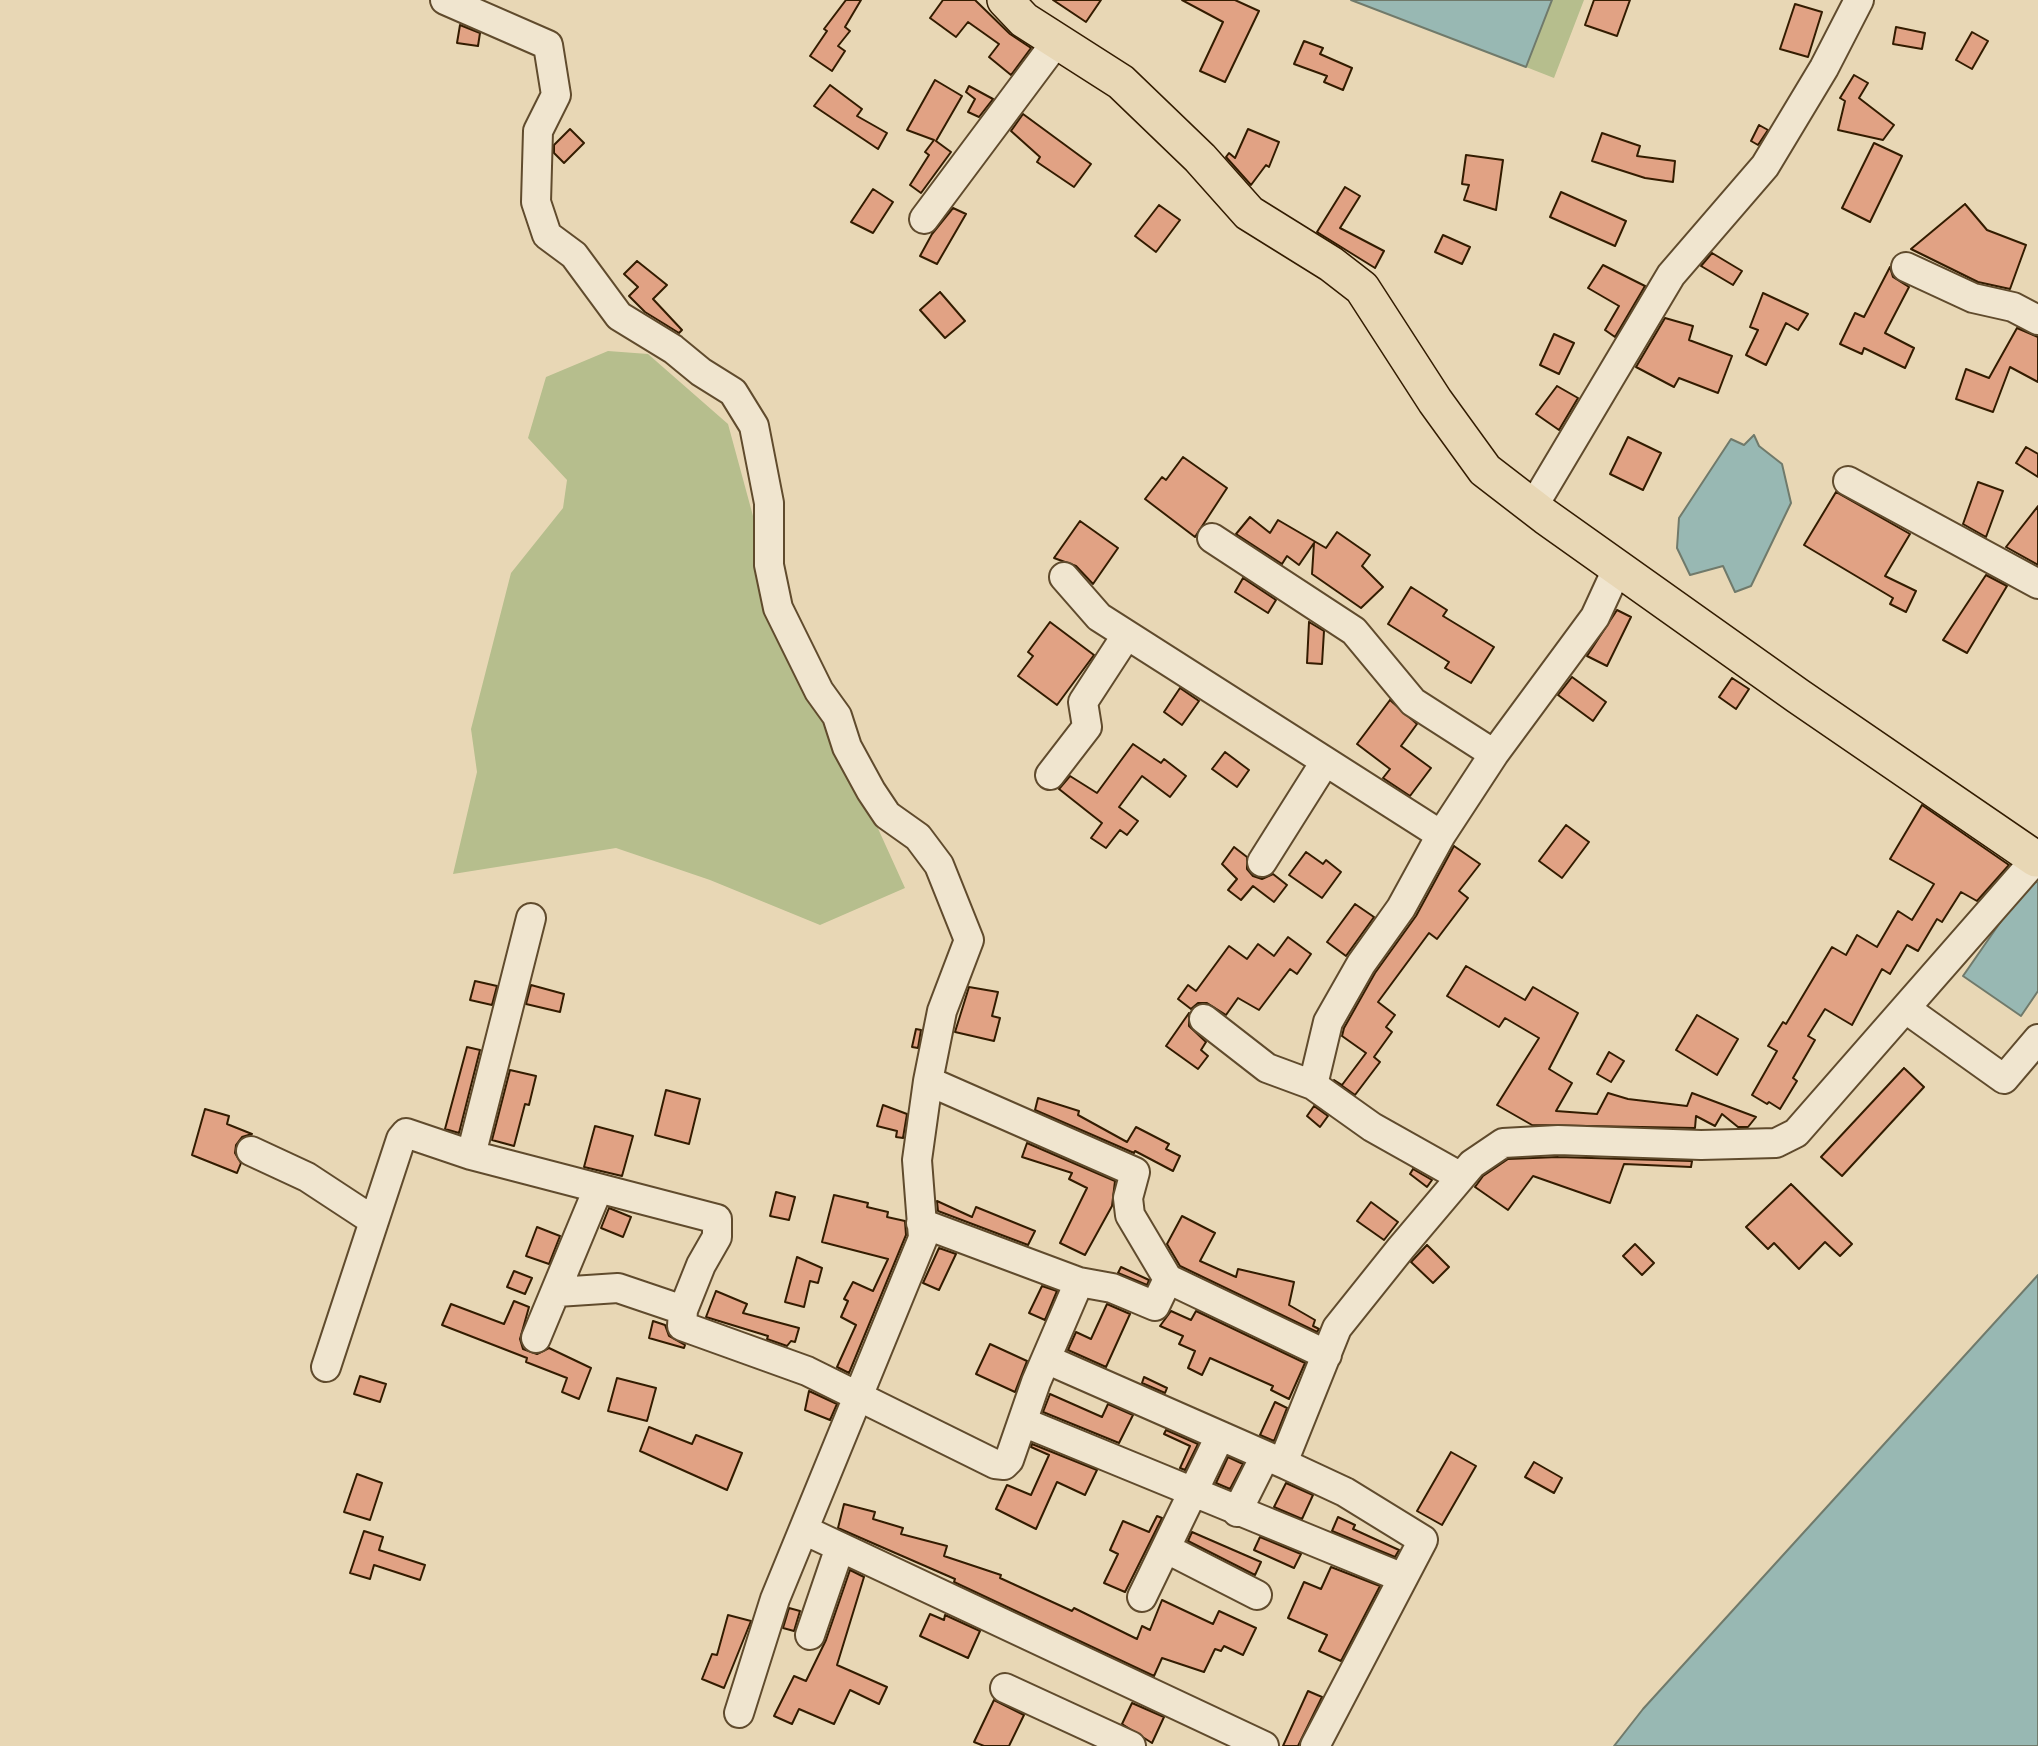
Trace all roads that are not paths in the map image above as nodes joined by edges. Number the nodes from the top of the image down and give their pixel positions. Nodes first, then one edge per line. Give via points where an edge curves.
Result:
1 (445, 0) edge
2 (1004, 0) edge
3 (1858, 0) edge
4 (1057, 41) junction
5 (924, 219) dead end
6 (1906, 267) dead end
7 (2038, 320) edge
8 (1848, 481) dead end
9 (1534, 505) junction
10 (1212, 538) dead end
11 (1618, 568) junction
12 (1064, 578) dead end
13 (2038, 584) edge
14 (1126, 636) junction
15 (1494, 754) junction
16 (1325, 762) junction
17 (1050, 775) dead end
18 (1441, 835) junction
19 (2037, 858) edge
20 (1262, 862) dead end
21 (531, 918) dead end
22 (1906, 1009) junction
23 (1204, 1019) dead end
24 (2038, 1039) edge
25 (928, 1081) junction
26 (1313, 1085) junction
27 (251, 1151) dead end
28 (471, 1155) junction
29 (1461, 1177) junction
30 (598, 1189) junction
31 (374, 1221) junction
32 (921, 1223) junction
33 (1168, 1279) junction
34 (1079, 1282) junction
35 (557, 1292) junction
36 (683, 1310) junction
37 (536, 1338) dead end
38 (1327, 1355) junction
39 (1046, 1359) junction
40 (326, 1367) dead end
41 (860, 1395) junction
42 (1023, 1422) junction
43 (1220, 1436) junction
44 (1276, 1461) junction
45 (1193, 1494) junction
46 (1237, 1513) junction
47 (804, 1530) junction
48 (840, 1547) junction
49 (1167, 1549) junction
50 (1403, 1578) junction
51 (1257, 1595) dead end
52 (1142, 1597) dead end
53 (810, 1635) dead end
54 (1006, 1688) dead end
55 (739, 1713) dead end
56 (1131, 1746) edge
57 (1265, 1746) edge
58 (1315, 1746) edge

1 - 25 street via 548,46 556,95 538,131 536,202 547,235 574,255 619,316 733,392 754,426 769,503 769,565 778,608 819,691 837,716 847,747 871,791 887,815 918,837 939,865 969,940 942,1012
2 - 4 main road via 1024,20
3 - 9 street via 1824,68 1765,166 1671,275
4 - 5 street
4 - 9 main road via 1121,82 1249,213 1362,288 1434,401 1485,470
6 - 7 street via 1973,298 2014,307
8 - 13 street
9 - 11 main road
10 - 15 street via 1354,631 1413,702
11 - 15 street via 1595,617
11 - 19 main road
12 - 14 street via 1099,617
14 - 16 street
14 - 17 street via 1083,702 1087,727
15 - 18 street
16 - 18 street
16 - 20 street
18 - 26 street via 1328,1023
19 - 22 street
21 - 28 street
22 - 24 street via 2004,1079
22 - 29 street via 1796,1133 1776,1143 1503,1143
23 - 26 street via 1267,1068
25 - 32 street via 917,1160
25 - 33 street via 1135,1172 1128,1198 1130,1215
26 - 29 street via 1372,1127
27 - 31 street via 307,1177
28 - 30 street
28 - 31 street via 407,1133 401,1139
29 - 38 street via 1337,1328
30 - 35 street
30 - 36 street via 717,1219 717,1237
31 - 40 street
32 - 34 street
32 - 41 street via 923,1238
33 - 34 street via 1155,1306 1112,1288
33 - 38 street
34 - 39 street
35 - 36 street via 618,1288
35 - 37 street
36 - 41 street via 682,1326 807,1370
38 - 44 street via 1290,1440
39 - 42 street
39 - 43 street
41 - 42 street via 995,1464 1009,1460
41 - 47 street
42 - 45 street
43 - 44 street
43 - 45 street
44 - 46 street
44 - 50 street via 1345,1492 1423,1540
45 - 46 street
45 - 49 street
46 - 50 street
47 - 48 street
47 - 55 street via 775,1599
48 - 53 street
48 - 57 street
49 - 51 street
49 - 52 street
50 - 58 street
54 - 56 street

